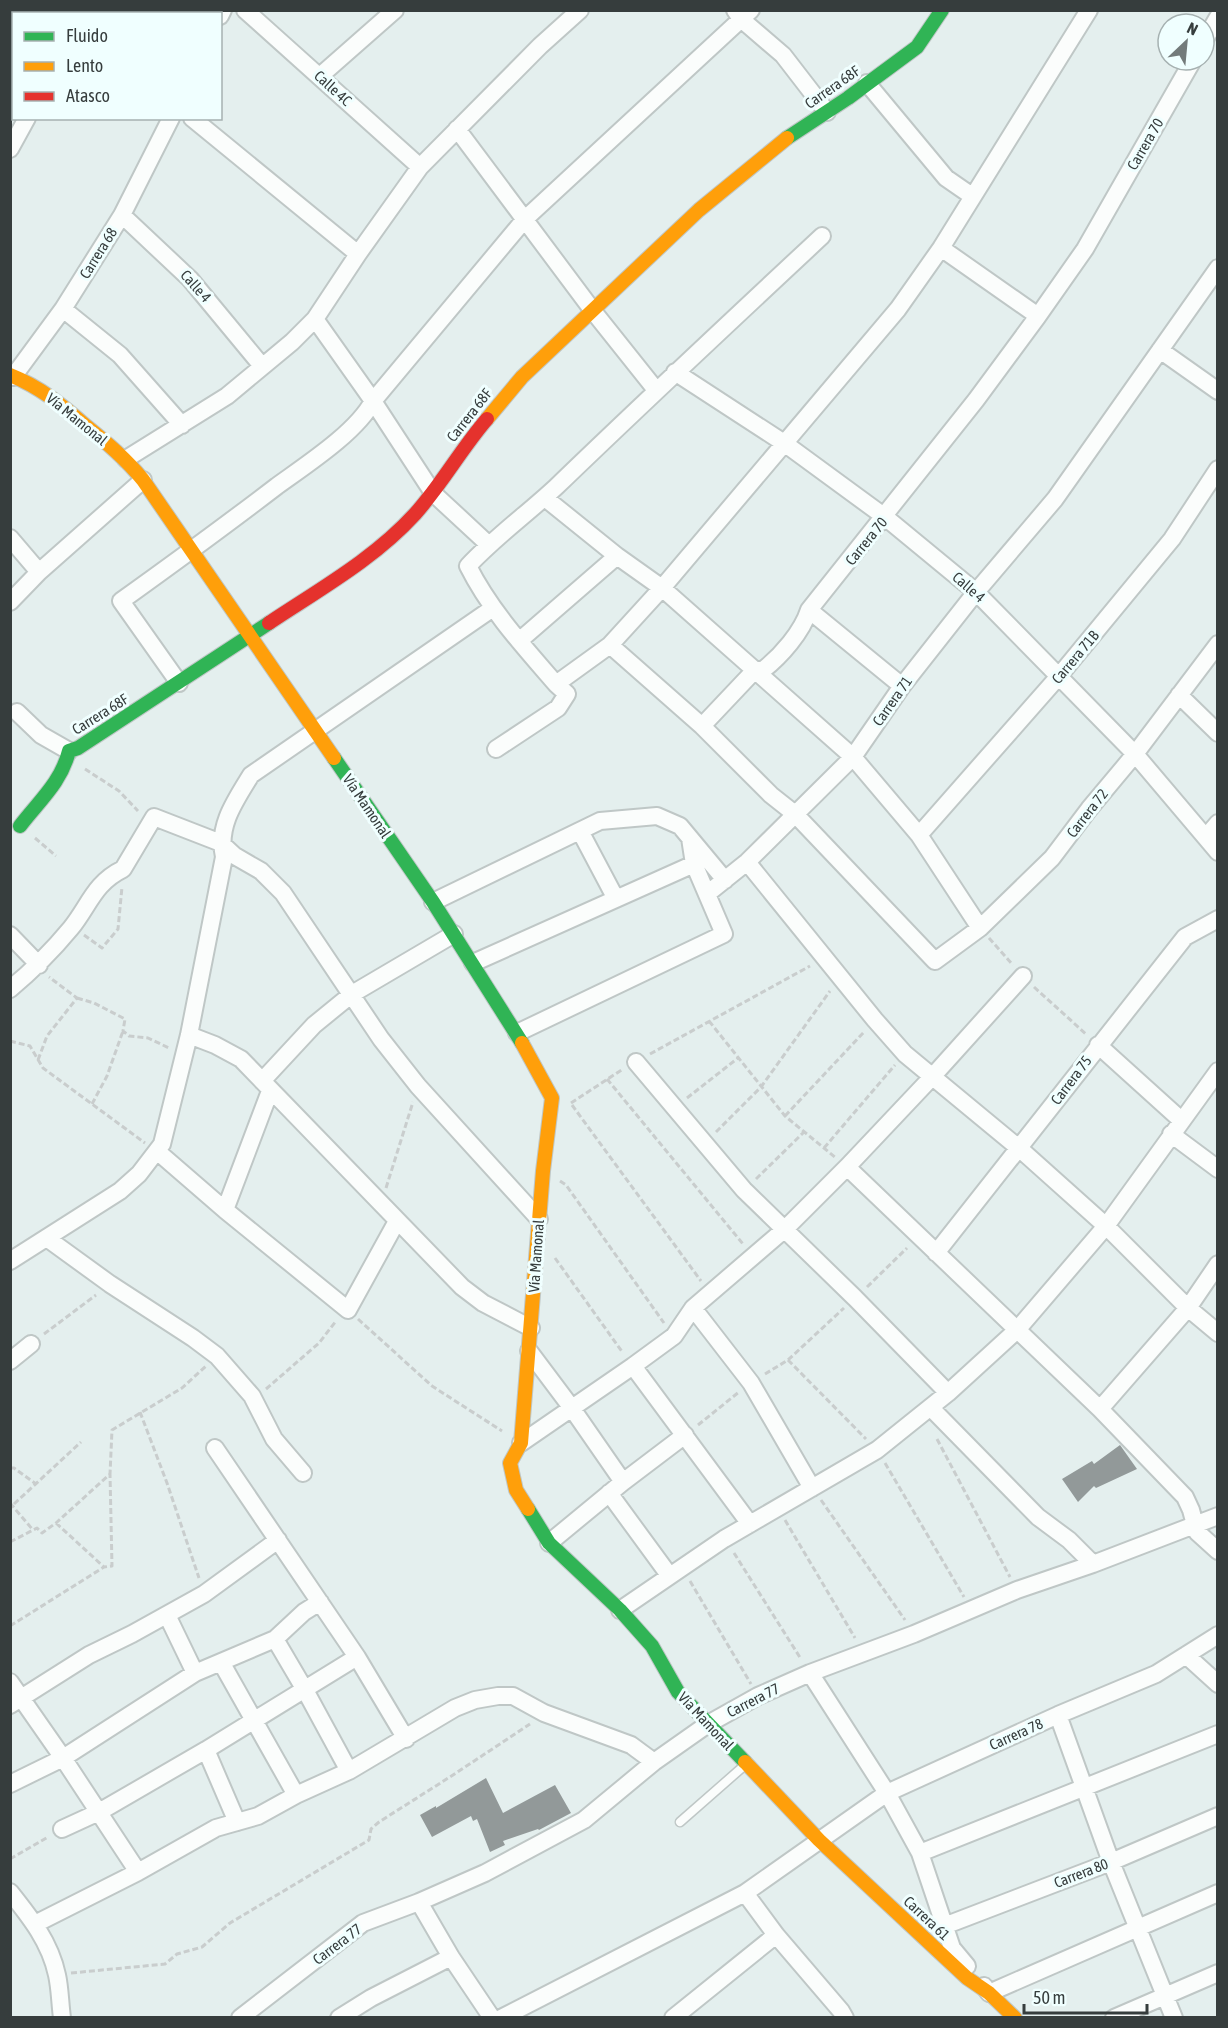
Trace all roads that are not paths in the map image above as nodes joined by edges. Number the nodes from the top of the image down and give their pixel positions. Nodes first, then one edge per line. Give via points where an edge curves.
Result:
1 (245, 10) edge
2 (395, 10) edge
3 (580, 10) edge
4 (942, 10) edge
5 (1089, 10) edge
6 (742, 13) edge
7 (1186, 72) edge
8 (320, 76) junction
9 (867, 84) junction
10 (826, 112) junction
11 (26, 120) edge
12 (170, 120) edge
13 (194, 120) edge
14 (457, 129) junction
15 (10, 149) edge
16 (420, 167) junction
17 (972, 196) junction
18 (122, 215) junction
19 (525, 219) junction
20 (822, 236) dead end
21 (940, 248) junction
22 (358, 254) junction
23 (1218, 268) edge
24 (63, 309) junction
25 (593, 311) junction
26 (1038, 316) junction
27 (315, 320) junction
28 (1160, 350) junction
29 (262, 366) junction
30 (675, 372) junction
31 (11, 377) edge
32 (656, 390) junction
33 (1218, 391) edge
34 (373, 401) junction
35 (183, 425) junction
36 (784, 443) junction
37 (126, 459) junction
38 (1218, 469) edge
39 (143, 480) junction
40 (433, 493) junction
41 (544, 498) junction
42 (885, 517) junction
43 (10, 538) edge
44 (488, 544) junction
45 (191, 551) junction
46 (617, 556) junction
47 (39, 572) junction
48 (662, 588) junction
49 (976, 592) junction
50 (10, 602) edge
51 (493, 608) junction
52 (809, 610) junction
53 (249, 636) junction
54 (519, 640) junction
55 (1218, 644) edge
56 (610, 645) junction
57 (755, 670) junction
58 (1059, 676) junction
59 (179, 683) junction
60 (556, 684) junction
61 (902, 686) junction
62 (1179, 695) junction
63 (17, 712) dead end
64 (702, 726) junction
65 (315, 730) junction
66 (1218, 733) edge
67 (496, 749) dead end
68 (1135, 754) junction
69 (68, 755) junction
70 (853, 757) junction
71 (795, 814) junction
72 (1218, 823) edge
73 (20, 826) road end
74 (580, 831) junction
75 (919, 834) junction
76 (1206, 837) junction
77 (689, 838) junction
78 (221, 843) junction
79 (1218, 852) edge
80 (747, 862) junction
81 (694, 864) junction
82 (725, 880) junction
83 (707, 894) junction
84 (616, 899) junction
85 (433, 902) junction
86 (1218, 919) edge
87 (980, 928) junction
88 (454, 934) junction
89 (10, 935) edge
90 (473, 963) junction
91 (37, 966) junction
92 (1023, 976) road end
93 (10, 989) edge
94 (352, 994) junction
95 (517, 1033) junction
96 (189, 1035) junction
97 (1098, 1045) junction
98 (636, 1062) road end
99 (1218, 1071) edge
100 (932, 1077) junction
101 (266, 1086) junction
102 (1181, 1120) junction
103 (1170, 1134) junction
104 (1020, 1149) junction
105 (158, 1152) junction
106 (847, 1167) junction
107 (1218, 1169) edge
108 (225, 1210) junction
109 (397, 1221) junction
110 (1106, 1226) junction
111 (538, 1227) junction
112 (785, 1229) junction
113 (48, 1239) junction
114 (936, 1253) junction
115 (10, 1261) edge
116 (1218, 1264) edge
117 (693, 1308) junction
118 (1188, 1308) junction
119 (531, 1328) junction
120 (1017, 1330) junction
121 (1218, 1333) edge
122 (31, 1344) road end
123 (529, 1352) junction
124 (12, 1356) edge
125 (633, 1366) junction
126 (948, 1393) junction
127 (571, 1407) junction
128 (1100, 1409) junction
129 (927, 1411) junction
130 (685, 1436) junction
131 (521, 1443) junction
132 (215, 1448) dead end
133 (303, 1473) dead end
134 (623, 1482) junction
135 (812, 1488) junction
136 (609, 1493) junction
137 (1218, 1516) edge
138 (750, 1524) junction
139 (1194, 1525) junction
140 (278, 1540) junction
141 (549, 1543) junction
142 (1218, 1551) edge
143 (1093, 1564) junction
144 (676, 1571) junction
145 (320, 1602) junction
146 (620, 1610) junction
147 (167, 1615) junction
148 (1218, 1635) edge
149 (274, 1640) junction
150 (1186, 1654) junction
151 (357, 1657) junction
152 (221, 1662) junction
153 (195, 1673) junction
154 (810, 1673) junction
155 (10, 1682) edge
156 (1218, 1684) edge
157 (305, 1690) junction
158 (16, 1702) edge
159 (1058, 1715) junction
160 (255, 1720) junction
161 (708, 1724) junction
162 (1218, 1734) edge
163 (405, 1739) junction
164 (206, 1750) junction
165 (63, 1758) junction
166 (654, 1762) junction
167 (746, 1764) junction
168 (349, 1772) junction
169 (10, 1784) edge
170 (1084, 1788) junction
171 (887, 1793) junction
172 (296, 1795) junction
173 (99, 1812) junction
174 (1218, 1816) edge
175 (237, 1822) junction
176 (680, 1822) dead end
177 (62, 1829) road end
178 (819, 1840) junction
179 (920, 1853) junction
180 (1110, 1862) junction
181 (138, 1872) junction
182 (10, 1892) edge
183 (745, 1893) junction
184 (1218, 1893) edge
185 (419, 1902) junction
186 (35, 1924) junction
187 (944, 1926) junction
188 (1137, 1927) junction
189 (776, 1935) junction
190 (452, 1957) junction
191 (1218, 1973) edge
192 (989, 1992) junction
193 (1165, 1996) junction
194 (674, 2017) edge
195 (62, 2018) edge
196 (240, 2018) edge
197 (339, 2018) edge
198 (492, 2018) edge
199 (501, 2018) edge
200 (845, 2018) edge
201 (1015, 2018) edge
202 (1114, 2018) edge
203 (1174, 2018) edge

1 - 8 street, Calle 4C
2 - 8 street
3 - 14 street
4 - 9 street, Carrera 68F via 917,47
5 - 17 street
6 - 10 street via 783,55
6 - 19 street
7 - 26 street, Carrera 70 via 1084,249
8 - 16 street, Calle 4C
9 - 10 street, Carrera 68F
9 - 17 street via 946,178
10 - 25 street, Carrera 68F via 775,146 699,210
11 - 15 street
12 - 18 street, Carrera 68
13 - 22 street
14 - 16 street
14 - 19 street
16 - 22 street
17 - 21 street
18 - 24 street, Carrera 68
18 - 29 street, Calle 4 via 190,279
19 - 25 street
19 - 34 street
20 - 30 street
21 - 26 street
21 - 36 street via 898,309
22 - 27 street
23 - 28 street, Carrera 71
24 - 31 street, Carrera 68
24 - 35 street via 120,355
25 - 32 street
25 - 40 street, Carrera 68F via 522,377 470,439
26 - 42 street, Carrera 70
27 - 29 street
27 - 34 street
28 - 33 street
28 - 49 street, Carrera 71 via 1055,499
29 - 35 street via 227,396
30 - 32 street
30 - 36 street, Calle 4
31 - 37 street, Vía Mamonal via 52,397
32 - 41 street
34 - 40 street
34 - 45 street via 349,430
35 - 37 street
36 - 42 street, Calle 4
36 - 48 street
37 - 39 street, Vía Mamonal
38 - 58 street, Carrera 71B via 1172,539
39 - 45 street, Vía Mamonal
39 - 47 street
40 - 44 street
40 - 53 street, Carrera 68F via 377,551
41 - 44 street
41 - 46 street
42 - 49 street, Calle 4
42 - 52 street, Carrera 70
43 - 47 street
44 - 51 street via 468,566
45 - 53 street, Vía Mamonal
45 - 59 street via 121,600
46 - 48 street
46 - 54 street
47 - 50 street
48 - 56 street
48 - 57 street
49 - 58 street, Calle 4
49 - 61 street, Carrera 71
51 - 54 street
51 - 65 street
52 - 57 street, Carrera 70 via 805,623 770,665
52 - 61 street
53 - 59 street, Carrera 68F
53 - 65 street, Vía Mamonal
54 - 60 street
55 - 62 street, Carrera 72
56 - 60 street
56 - 64 street
57 - 64 street, Carrera 70
57 - 70 street
58 - 68 street, Calle 4
58 - 75 street, Carrera 71B
59 - 69 street, Carrera 68F
60 - 67 street via 567,694 558,708
61 - 70 street, Carrera 71
62 - 66 street
62 - 68 street, Carrera 72
63 - 69 street
64 - 71 street
65 - 78 street via 251,776 234,804
65 - 85 street, Vía Mamonal
68 - 76 street, Calle 4
68 - 87 street, Carrera 72 via 1052,858
69 - 73 street via 59,780
70 - 71 street, Carrera 71
70 - 75 street
71 - 80 street, Carrera 71
71 - 87 street, Carrera 72 via 935,961
72 - 76 street
74 - 77 street via 600,821 657,816 680,826
74 - 84 street
74 - 85 street
75 - 87 street
76 - 79 street, Calle 4
77 - 81 street
77 - 82 street
78 - 91 street via 154,817 123,869 98,886 72,926
78 - 94 street via 261,871 283,893
78 - 96 street via 224,857
80 - 82 street, Carrera 71
80 - 100 street via 875,1020
81 - 83 street
81 - 84 street
82 - 83 street, Carrera 71
83 - 95 street via 724,934
84 - 90 street
85 - 88 street, Vía Mamonal
86 - 97 street, Carrera 75 via 1185,938
88 - 90 street, Vía Mamonal
88 - 94 street
89 - 91 street
90 - 95 street, Vía Mamonal
91 - 93 street
92 - 100 street
94 - 101 street via 314,1025
94 - 111 street via 418,1086
95 - 111 street, Vía Mamonal via 552,1098
96 - 101 street via 241,1059
96 - 105 street via 166,1136
97 - 102 street
97 - 104 street, Carrera 75
98 - 112 street via 744,1190
99 - 102 street
100 - 104 street
100 - 106 street
101 - 108 street
101 - 109 street
102 - 103 street
103 - 107 street
103 - 110 street
104 - 110 street
104 - 114 street, Carrera 75
105 - 108 street
105 - 113 street via 120,1191
106 - 112 street
106 - 114 street
108 - 109 street via 345,1308
109 - 119 street via 462,1287 483,1303
110 - 118 street
110 - 120 street
111 - 119 street, Vía Mamonal
112 - 117 street
112 - 126 street
113 - 115 street
113 - 133 street via 217,1356 254,1400 274,1439
114 - 120 street
116 - 118 street
117 - 125 street via 674,1336
117 - 135 street via 751,1383
118 - 121 street
118 - 128 street
119 - 123 street, Vía Mamonal
120 - 126 street
120 - 128 street
122 - 124 street
123 - 127 street
123 - 131 street, Vía Mamonal
125 - 127 street
125 - 130 street
126 - 129 street
127 - 131 street
127 - 134 street
128 - 139 street via 1185,1497
129 - 135 street via 877,1450
129 - 143 street
130 - 134 street
130 - 138 street
131 - 141 street, Vía Mamonal via 510,1463 516,1490
132 - 140 street
134 - 136 street
135 - 138 street
136 - 141 street
136 - 144 street
137 - 139 street, Carrera 77
138 - 144 street
139 - 142 street
139 - 143 street, Carrera 77
140 - 145 street
140 - 147 street via 204,1594
141 - 146 street, Vía Mamonal
143 - 154 street, Carrera 77 via 1017,1590
144 - 146 street
145 - 149 street
145 - 151 street
146 - 161 street, Vía Mamonal via 652,1646 678,1692
147 - 153 street
147 - 158 street via 89,1655
148 - 150 street, Carrera 78
149 - 152 street
149 - 157 street
150 - 156 street
150 - 159 street, Carrera 78 via 1156,1674
151 - 157 street
151 - 163 street
152 - 153 street
152 - 160 street
153 - 165 street
154 - 161 street, Carrera 77
154 - 171 street
155 - 158 street
157 - 160 street
157 - 168 street
158 - 165 street
159 - 170 street
159 - 171 street, Carrera 78
160 - 164 street
160 - 172 street
161 - 166 street, Carrera 77
161 - 167 street, Vía Mamonal
162 - 170 street
163 - 166 street via 475,1700 513,1696 544,1713 631,1745
163 - 168 street
164 - 173 street
164 - 175 street
165 - 169 street
165 - 173 street
166 - 185 street, Carrera 77 via 584,1820 485,1873
167 - 176 lane
167 - 178 street, Vía Mamonal
168 - 172 street
170 - 179 street
170 - 180 street
171 - 178 street, Carrera 78
171 - 179 street
172 - 175 street via 258,1816
173 - 177 street
173 - 181 street
174 - 180 street, Carrera 80
175 - 181 street via 216,1828
178 - 183 street
178 - 192 street, Carrera 61 via 967,1978
179 - 187 street
180 - 187 street, Carrera 80
180 - 188 street
181 - 186 street
182 - 186 street
183 - 189 street
183 - 199 street
184 - 188 street
185 - 190 street
185 - 196 street, Carrera 77 via 363,1923
186 - 195 street via 57,1975
187 - 192 street via 952,1948
188 - 192 street
188 - 193 street
189 - 194 street
189 - 200 street
190 - 197 street
190 - 198 street
191 - 193 street
192 - 201 street, Carrera 61
193 - 202 street
193 - 203 street

